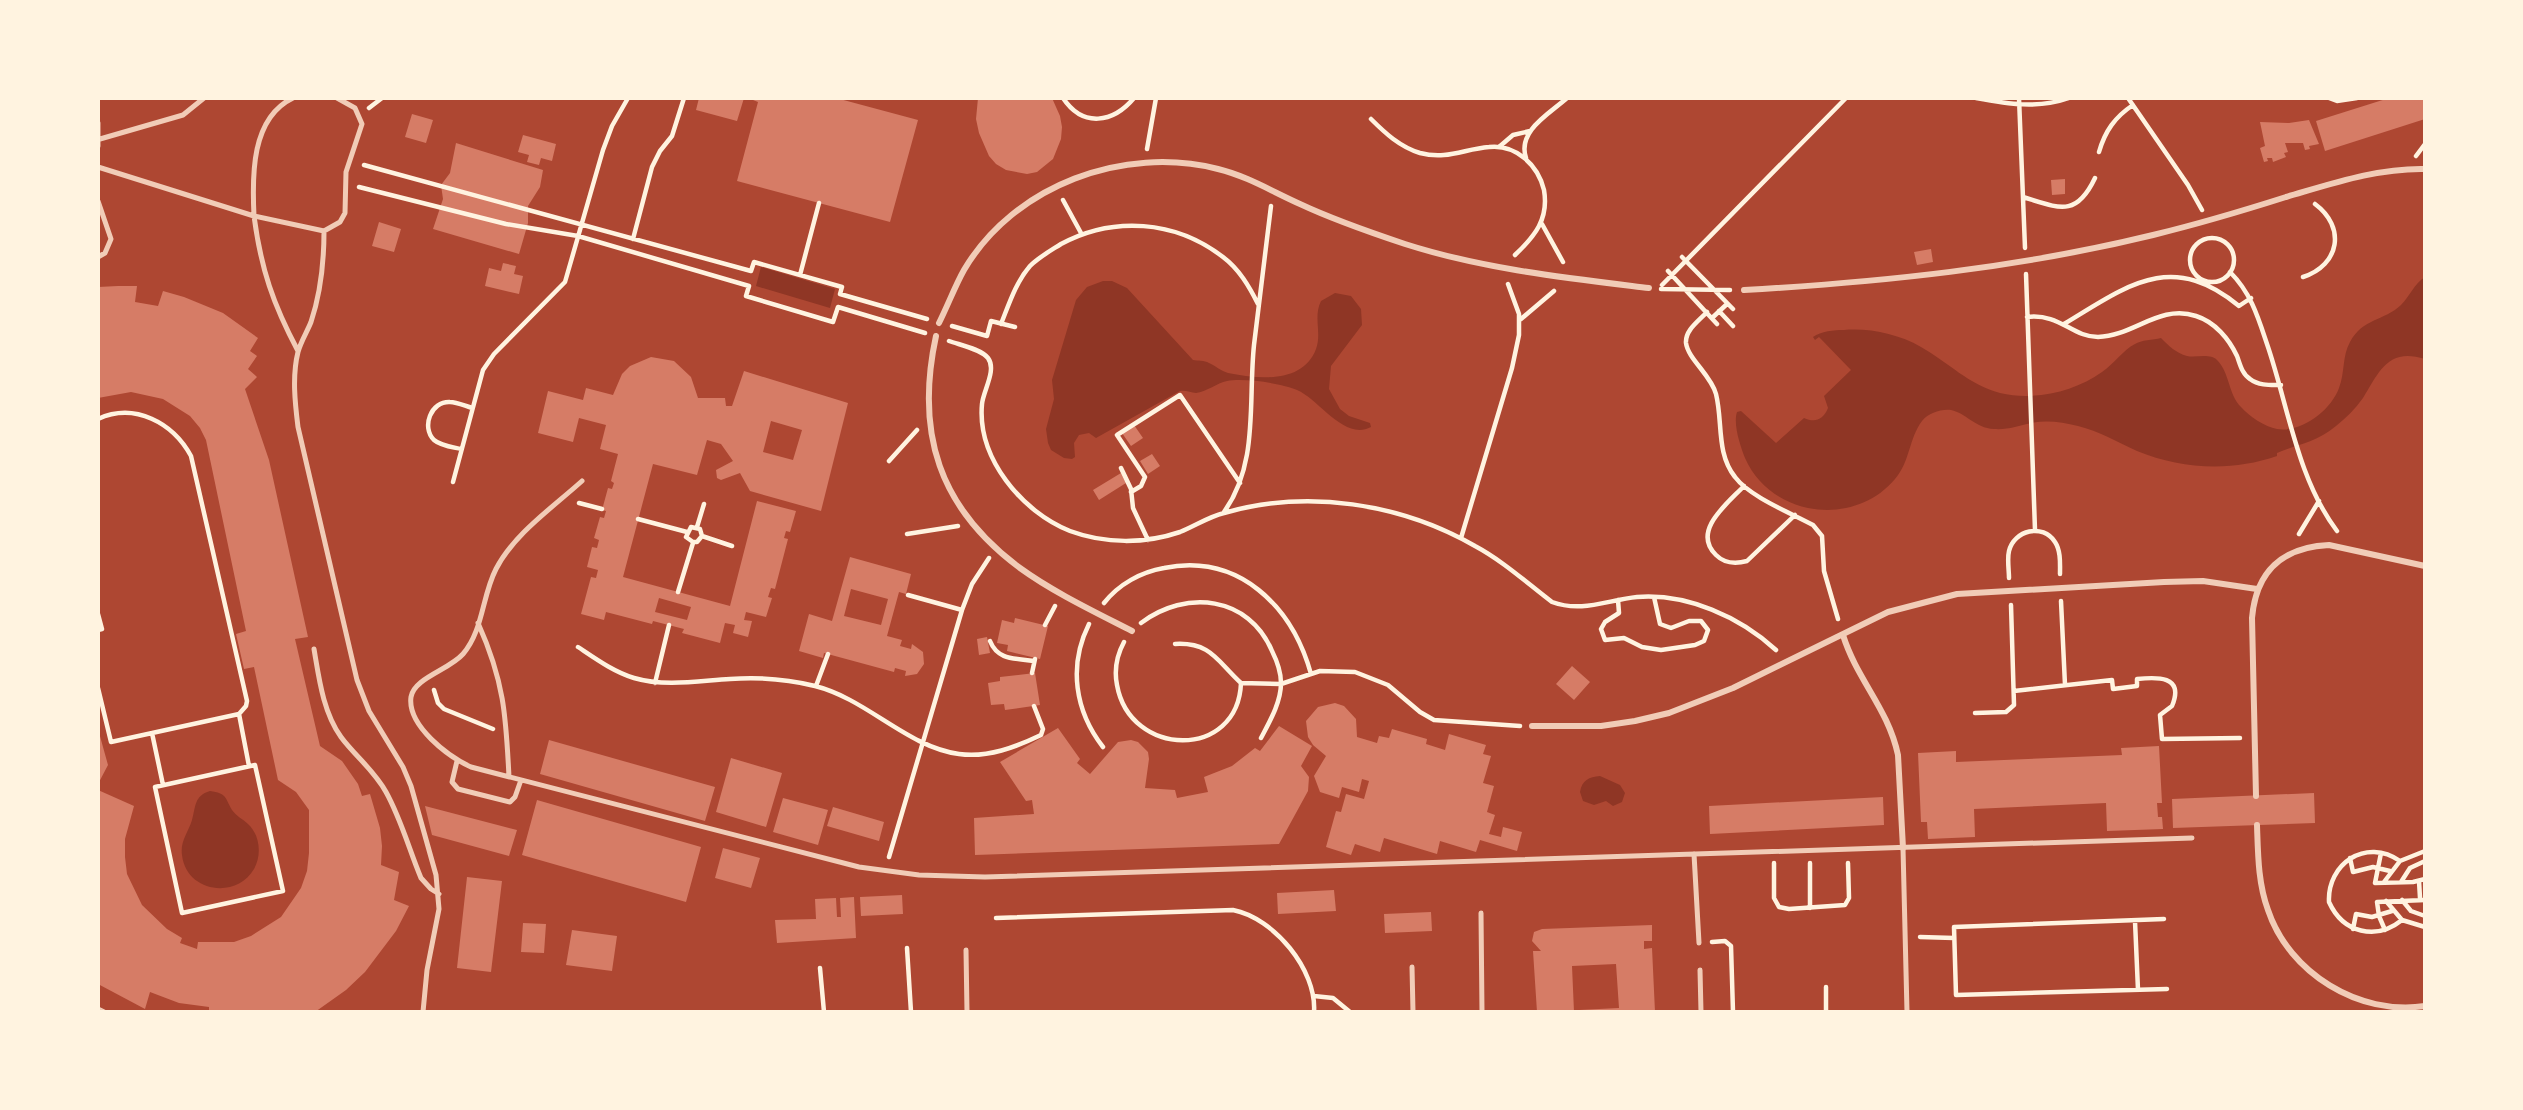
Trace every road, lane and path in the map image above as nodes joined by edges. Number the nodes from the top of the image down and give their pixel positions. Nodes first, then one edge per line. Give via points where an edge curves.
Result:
1 (204, 98) edge
2 (293, 98) edge
3 (337, 98) edge
4 (628, 98) edge
5 (684, 98) edge
6 (1063, 98) edge
7 (1134, 98) edge
8 (1156, 98) edge
9 (1567, 98) edge
10 (1846, 98) edge
11 (1976, 98) edge
12 (2069, 98) edge
13 (2128, 98) edge
14 (2329, 98) edge
15 (2357, 98) edge
16 (2133, 105) junction
17 (1371, 119) dead end
18 (98, 123) edge
19 (1530, 131) junction
20 (99, 143) edge
21 (1499, 147) junction
22 (2099, 152) dead end
23 (1527, 159) junction
24 (1145, 162) junction
25 (98, 167) edge
26 (380, 168) dead end
27 (2425, 169) edge
28 (2095, 178) dead end
29 (1056, 186) junction
30 (376, 191) dead end
31 (1273, 192) junction
32 (2301, 193) junction
33 (2023, 197) dead end
34 (98, 201) edge
35 (819, 203) dead end
36 (254, 216) junction
37 (2206, 222) junction
38 (583, 225) junction
39 (324, 231) junction
40 (1081, 233) junction
41 (578, 236) junction
42 (2208, 238) junction
43 (633, 239) junction
44 (98, 257) edge
45 (1684, 259) junction
46 (1501, 266) junction
47 (2230, 272) junction
48 (1670, 273) junction
49 (800, 275) junction
50 (2303, 277) dead end
51 (2207, 283) junction
52 (1649, 288) joint
53 (1659, 289) junction
54 (1685, 289) junction
55 (1713, 289) junction
56 (1744, 290) joint
57 (2251, 298) junction
58 (855, 299) junction
59 (1258, 304) junction
60 (1727, 304) junction
61 (1733, 309) dead end
62 (852, 311) junction
63 (1719, 311) junction
64 (1706, 313) junction
65 (2027, 317) dead end
66 (1712, 318) junction
67 (939, 323) junction
68 (1001, 324) junction
69 (1717, 324) dead end
70 (2064, 324) junction
71 (1733, 326) dead end
72 (1015, 327) dead end
73 (936, 336) junction
74 (298, 351) junction
75 (2281, 385) junction
76 (2030, 390) dead end
77 (472, 408) junction
78 (929, 416) junction
79 (98, 419) edge
80 (461, 449) junction
81 (889, 461) dead end
82 (1121, 468) dead end
83 (582, 481) dead end
84 (453, 482) dead end
85 (1241, 483) junction
86 (1744, 486) junction
87 (1131, 492) junction
88 (2319, 501) junction
89 (704, 504) dead end
90 (1223, 513) junction
91 (1795, 515) junction
92 (638, 519) dead end
93 (970, 524) junction
94 (696, 527) junction
95 (2035, 530) junction
96 (687, 532) junction
97 (907, 534) dead end
98 (702, 536) junction
99 (1461, 538) junction
100 (1148, 540) junction
101 (693, 542) junction
102 (732, 546) dead end
103 (996, 548) junction
104 (2357, 552) junction
105 (2286, 556) junction
106 (2425, 566) edge
107 (2061, 589) junction
108 (2257, 589) junction
109 (2010, 590) junction
110 (678, 592) dead end
111 (908, 595) dead end
112 (1654, 597) junction
113 (1618, 600) junction
114 (962, 610) junction
115 (1097, 612) junction
116 (98, 614) edge
117 (478, 623) junction
118 (669, 625) dead end
119 (98, 630) edge
120 (1132, 631) junction
121 (1843, 635) junction
122 (990, 642) dead end
123 (1175, 644) dead end
124 (578, 647) dead end
125 (314, 649) dead end
126 (828, 654) dead end
127 (1786, 661) junction
128 (1032, 673) dead end
129 (1311, 674) junction
130 (434, 675) junction
131 (655, 683) junction
132 (1241, 683) junction
133 (1281, 684) junction
134 (2065, 685) junction
135 (816, 687) junction
136 (98, 688) edge
137 (2014, 691) junction
138 (1034, 706) dead end
139 (1975, 713) dead end
140 (239, 714) junction
141 (1532, 726) joint
142 (507, 732) junction
143 (152, 733) junction
144 (1261, 738) dead end
145 (2255, 738) junction
146 (922, 742) junction
147 (1103, 747) dead end
148 (457, 761) junction
149 (249, 766) junction
150 (509, 777) junction
151 (521, 780) junction
152 (163, 785) junction
153 (2256, 796) dead end
154 (2257, 825) dead end
155 (2192, 838) dead end
156 (1903, 848) junction
157 (1847, 849) junction
158 (2425, 850) edge
159 (1810, 851) junction
160 (1774, 852) junction
161 (2381, 853) junction
162 (1694, 854) junction
163 (2350, 858) junction
164 (2400, 861) junction
165 (2425, 861) edge
166 (2378, 867) junction
167 (2390, 871) junction
168 (885, 872) junction
169 (2422, 880) edge
170 (2384, 882) junction
171 (2401, 882) junction
172 (439, 894) junction
173 (2423, 899) edge
174 (2402, 900) junction
175 (2386, 901) junction
176 (1810, 908) junction
177 (2392, 911) junction
178 (1481, 913) dead end
179 (2379, 916) junction
180 (2425, 916) edge
181 (996, 918) dead end
182 (2164, 919) dead end
183 (2402, 919) junction
184 (2135, 920) junction
185 (2425, 927) edge
186 (2353, 929) junction
187 (2385, 930) junction
188 (1905, 937) junction
189 (1954, 938) junction
190 (1699, 943) joint
191 (907, 948) dead end
192 (966, 950) dead end
193 (1412, 967) dead end
194 (820, 968) dead end
195 (1700, 970) dead end
196 (1826, 987) dead end
197 (2167, 989) dead end
198 (2138, 990) junction
199 (1314, 996) junction
200 (2425, 1006) edge
201 (98, 1009) edge
202 (104, 1012) edge
203 (423, 1012) edge
204 (824, 1012) edge
205 (911, 1012) edge
206 (967, 1012) edge
207 (1314, 1012) edge
208 (1350, 1012) edge
209 (1413, 1012) edge
210 (1482, 1012) edge
211 (1700, 1012) edge
212 (1733, 1012) edge
213 (1826, 1012) edge
214 (1907, 1012) edge

1 - 20 lane via 183,115
2 - 36 lane via 276,109 262,130 254,172
3 - 39 lane via 355,108 362,124 346,172 345,213 340,222
4 - 38 path via 603,150
5 - 43 path via 672,136 652,167
6 - 7 path via 1073,110 1094,119 1116,115
8 - 24 path
9 - 19 path
10 - 45 path
11 - 12 path via 2041,105
13 - 16 path
14 - 15 path
16 - 22 path via 2115,119
16 - 37 path via 2188,185
17 - 21 path via 1386,134 1419,153 1457,155
18 - 20 lane
19 - 21 path via 1513,135
19 - 23 path via 1524,142
21 - 23 path
23 - 46 path via 1543,185 1545,214 1527,243
24 - 29 street via 1096,171
24 - 31 street via 1217,169
25 - 36 lane
26 - 38 path
27 - 32 street via 2367,174
28 - 33 path via 2085,197 2072,207
29 - 40 path
29 - 67 street via 1011,216 978,250
30 - 41 path via 506,225
31 - 46 street via 1406,244
31 - 59 path
32 - 37 street
32 - 50 path via 2331,219 2335,237 2326,263
34 - 44 lane via 111,239
35 - 49 path
36 - 39 lane
36 - 74 lane via 268,286
37 - 42 path
37 - 56 street via 1977,270
38 - 41 path
38 - 43 path
39 - 74 lane via 319,293
40 - 59 path via 1139,224 1178,233 1223,257 1245,279
40 - 68 path via 1030,267
41 - 62 path via 749,286 746,296 833,322 838,307
41 - 77 path via 565,282 489,361
42 - 47 path via 2217,238 2231,248
42 - 51 path via 2194,247 2191,263
43 - 49 path via 751,271 754,262
45 - 48 path
45 - 55 path
46 - 52 street
46 - 99 path via 1520,320 1519,335
47 - 51 path
47 - 57 path
48 - 53 path
48 - 54 path
49 - 58 path via 842,287 839,294
51 - 57 path via 2239,306
51 - 70 path via 2154,278 2126,287
52 - 53 path
53 - 54 path
54 - 55 path
54 - 64 path
55 - 56 path
55 - 60 path
57 - 75 path
58 - 62 path
58 - 67 path
59 - 85 path via 1247,461
60 - 61 path
60 - 63 path
62 - 73 path
63 - 66 path
63 - 71 path
64 - 66 path
64 - 86 path via 1689,331 1687,347 1712,383 1723,453
65 - 70 path via 2047,317
66 - 69 path
67 - 68 path via 987,336 991,321
68 - 72 path
70 - 75 path via 2097,337 2172,312 2197,316 2231,345 2252,381
73 - 78 street
73 - 100 path via 989,359 983,427 1001,474 1025,503 1071,531 1116,541
74 - 172 lane via 298,427 357,680 411,786
75 - 88 path via 2302,461
76 - 95 path
77 - 80 path
77 - 80 path via 440,404 428,420 434,439
78 - 81 path
78 - 93 street via 942,472
79 - 140 path via 117,413 151,418 178,437 191,456 247,696
80 - 84 path
82 - 87 path
83 - 117 lane via 507,551 489,583
85 - 87 path via 1180,395 1117,435 1145,477 1142,486
85 - 90 path
86 - 91 path
86 - 91 path via 1709,528 1708,539 1717,557 1737,564 1747,561
87 - 100 path
88 - 104 path via 2336,530
88 - 105 path
89 - 94 path
90 - 99 path via 1281,501 1348,504 1403,515
90 - 100 path
91 - 121 path via 1822,536 1824,570
92 - 96 path
93 - 97 path
93 - 103 street
94 - 96 path
94 - 98 path
95 - 107 path via 2057,545
95 - 109 path via 2018,536 2009,551
96 - 101 path
98 - 101 path
98 - 102 path
99 - 113 path via 1552,602 1575,608
101 - 110 path
103 - 114 path via 981,568
103 - 115 street via 1028,573
104 - 105 street via 2329,545
104 - 106 street
105 - 108 street via 2269,570
107 - 108 street via 2203,581
107 - 109 street
107 - 134 path
108 - 145 street via 2252,618
109 - 121 street via 1911,604
109 - 137 path
111 - 114 path
112 - 113 path
112 - 113 path via 1660,624 1671,628 1698,619 1707,626 1704,641 1661,650 1625,638 1605,639 1601,629 1619,613
112 - 127 path via 1724,615 1763,639
114 - 146 path
115 - 120 street
115 - 129 path via 1138,576 1174,566 1211,568 1247,582 1277,607 1299,638
115 - 147 path via 1082,643 1076,677 1082,710
116 - 119 path via 102,629
117 - 130 lane via 465,652
117 - 142 lane via 500,677
118 - 131 path
120 - 132 path via 1116,662 1118,689 1137,723 1159,737 1184,741 1215,731 1231,717
120 - 133 path via 1174,605 1220,605 1260,630 1274,656
121 - 127 street
121 - 156 street via 1895,741
122 - 128 path via 999,655 1035,659
123 - 132 path via 1206,649
124 - 131 path via 612,669
125 - 172 lane via 318,676 340,735 385,790 421,878
126 - 135 path
127 - 141 street via 1702,702 1635,722
129 - 133 path
129 - 141 path via 1338,670 1372,677 1434,720
130 - 142 path via 435,696 444,709
130 - 148 lane via 413,690 411,706 433,742
131 - 135 path via 753,678
132 - 133 path
133 - 144 path via 1274,713
134 - 137 path
134 - 145 path via 2112,680 2113,689 2160,677 2175,691 2172,706 2160,715 2162,739
135 - 146 path via 862,705
136 - 143 path via 111,742
137 - 139 path via 2010,710
138 - 146 path via 1041,735 1001,751 962,754
140 - 143 path
140 - 149 path
142 - 150 lane
143 - 152 path
145 - 153 street
146 - 168 path
148 - 150 lane
148 - 151 lane via 452,782 458,789 510,802
149 - 152 path
149 - 152 path via 255,765 283,891 182,913 155,787
150 - 151 lane
151 - 168 lane via 831,862
154 - 200 street via 2259,870 2268,912 2303,965 2357,999 2378,1005
155 - 156 lane
156 - 157 lane
156 - 188 lane
157 - 159 lane
157 - 176 path via 1848,902 1842,907
158 - 164 path
159 - 160 lane
159 - 176 path
160 - 162 lane
160 - 176 path via 1776,903 1784,909
161 - 163 path
161 - 164 path
161 - 166 path
162 - 168 lane via 985,877
162 - 190 lane
163 - 166 path via 2353,872
163 - 186 path via 2333,877 2329,902 2338,918
164 - 167 path
165 - 171 path via 2410,868
166 - 167 path
166 - 170 path via 2375,883
167 - 170 path
169 - 171 path
169 - 173 path
170 - 171 path
172 - 203 lane
173 - 174 path
174 - 175 path
174 - 180 path via 2411,911
175 - 177 path
175 - 179 path via 2377,902
177 - 179 path
177 - 183 path
178 - 210 lane
179 - 186 path via 2356,914
179 - 187 path
181 - 199 path via 1246,913 1258,918 1290,950 1308,975
182 - 184 path
183 - 185 path
183 - 187 path
184 - 189 path via 1954,927
184 - 198 path
186 - 187 path
188 - 189 path
188 - 214 lane
189 - 198 path via 1956,995
190 - 212 path via 1731,946
191 - 205 path
192 - 206 lane
193 - 209 lane
194 - 204 path
195 - 211 lane
196 - 213 path
197 - 198 path
199 - 207 path
199 - 208 path via 1333,998
201 - 202 lane

